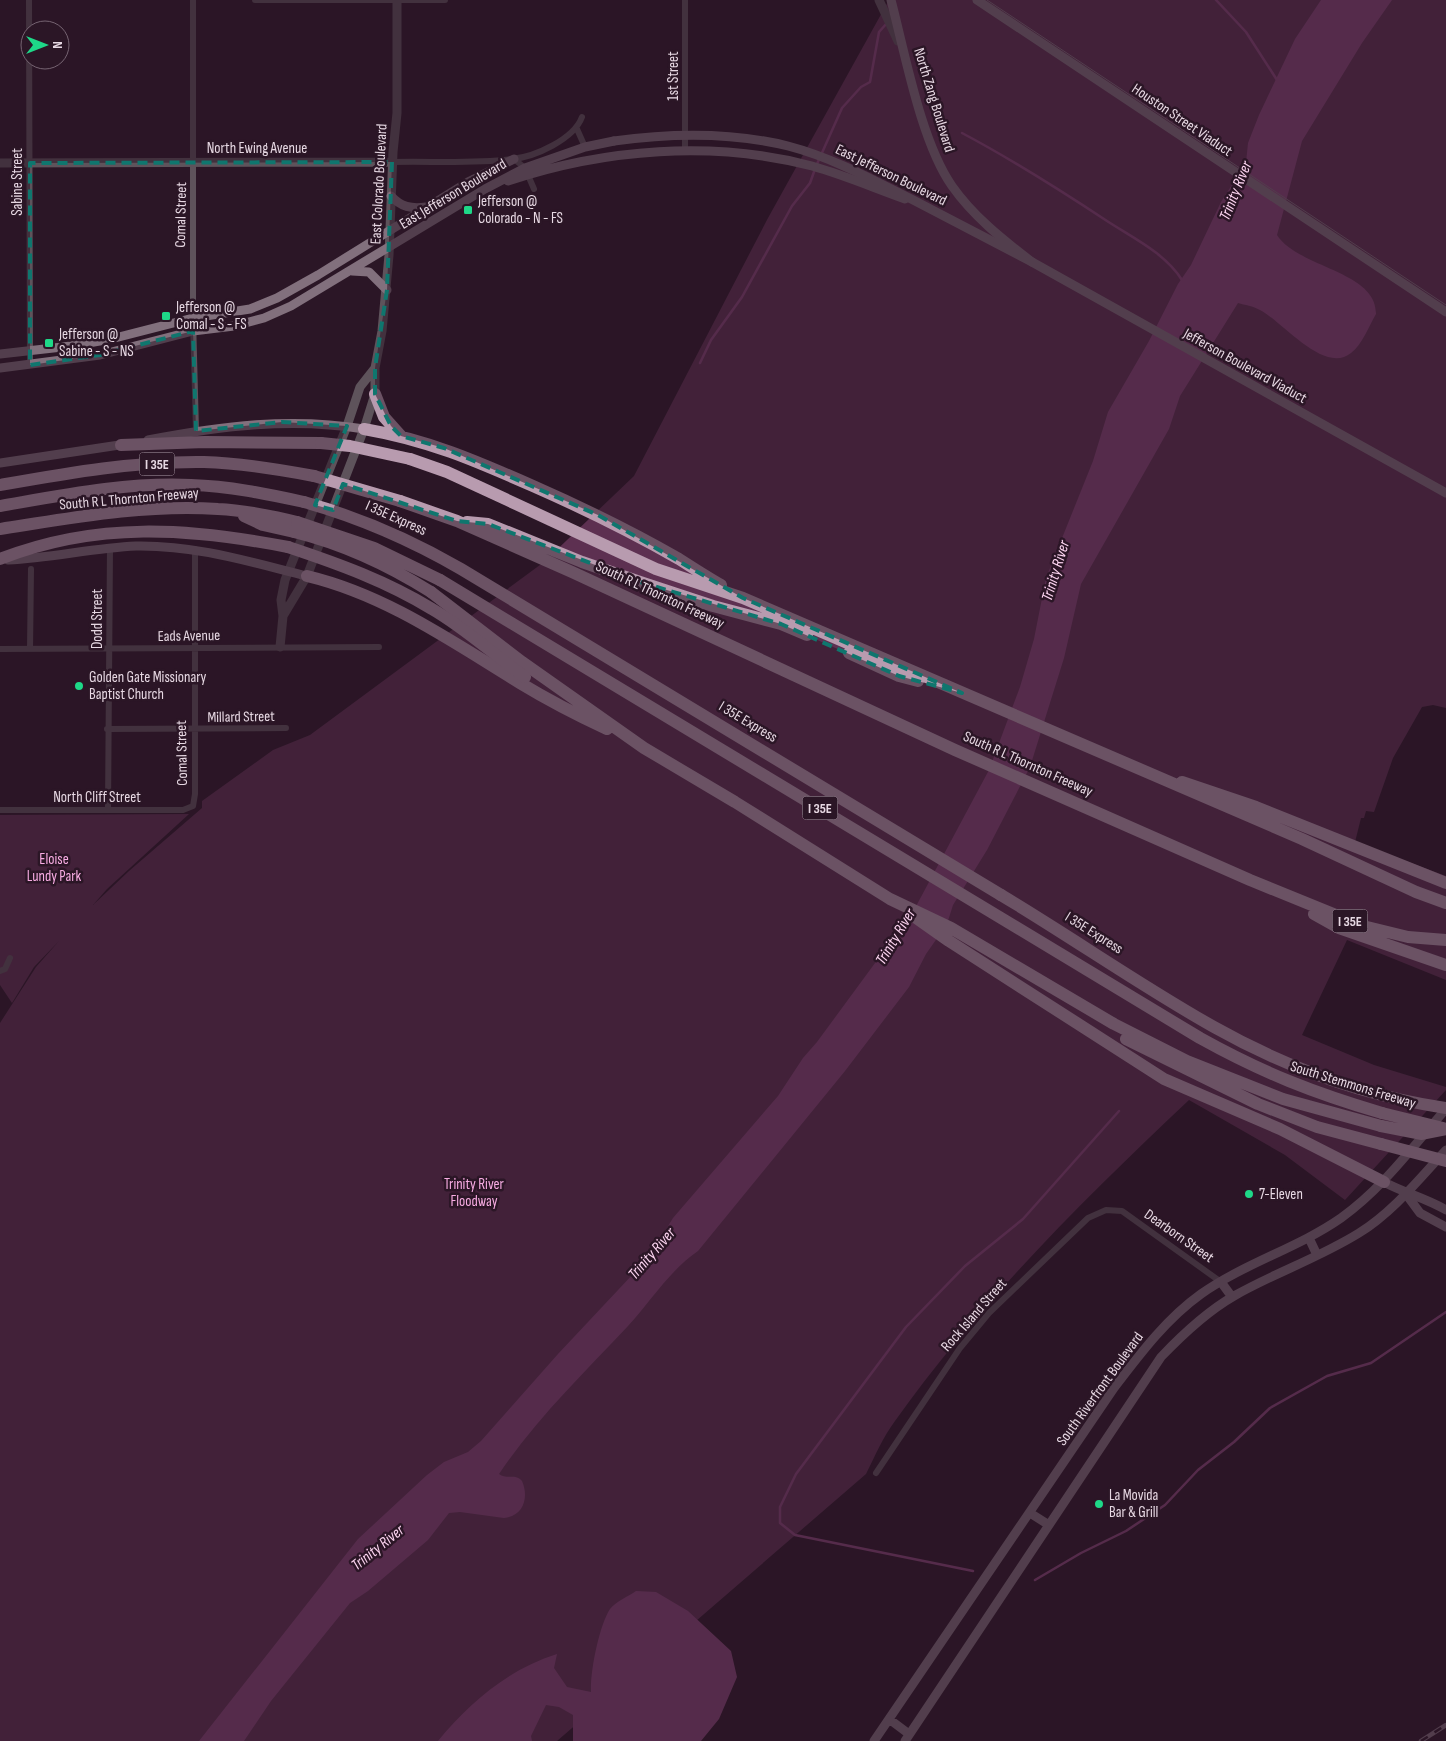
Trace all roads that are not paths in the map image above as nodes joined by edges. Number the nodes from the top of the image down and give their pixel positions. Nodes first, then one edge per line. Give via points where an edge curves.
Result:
1 (29, 0) edge
2 (193, 0) edge
3 (255, 0) edge
4 (397, 0) edge
5 (446, 0) edge
6 (685, 0) edge
7 (879, 0) edge
8 (891, 0) edge
9 (981, 3) edge
10 (908, 64) junction
11 (582, 117) dead end
12 (577, 129) junction
13 (585, 147) junction
14 (685, 152) junction
15 (514, 159) junction
16 (194, 162) junction
17 (392, 162) junction
18 (0, 163) edge
19 (30, 163) junction
20 (527, 171) junction
21 (534, 189) dead end
22 (391, 196) junction
23 (428, 206) junction
24 (926, 207) junction
25 (390, 229) junction
26 (390, 248) junction
27 (1032, 262) junction
28 (352, 271) junction
29 (387, 290) junction
30 (1446, 312) edge
31 (192, 318) junction
32 (193, 332) junction
33 (29, 351) junction
34 (0, 354) edge
35 (30, 365) junction
36 (0, 368) edge
37 (375, 368) junction
38 (375, 394) junction
39 (347, 426) junction
40 (364, 429) junction
41 (196, 430) junction
42 (402, 436) junction
43 (121, 445) junction
44 (0, 463) edge
45 (0, 485) edge
46 (1446, 493) edge
47 (0, 506) edge
48 (296, 527) junction
49 (0, 529) edge
50 (494, 532) junction
51 (110, 548) junction
52 (195, 549) junction
53 (0, 559) edge
54 (31, 569) dead end
55 (289, 572) junction
56 (307, 576) junction
57 (743, 598) junction
58 (283, 616) junction
59 (280, 647) junction
60 (379, 647) dead end
61 (194, 648) junction
62 (0, 649) edge
63 (30, 649) junction
64 (109, 650) junction
65 (962, 693) junction
66 (589, 721) junction
67 (286, 728) dead end
68 (107, 729) junction
69 (194, 730) junction
70 (644, 748) junction
71 (1152, 774) junction
72 (193, 806) joint
73 (0, 810) edge
74 (108, 810) junction
75 (1446, 883) edge
76 (1275, 891) junction
77 (1416, 892) junction
78 (1446, 894) edge
79 (890, 899) junction
80 (1446, 903) edge
81 (1446, 940) edge
82 (10, 958) dead end
83 (1446, 965) edge
84 (0, 971) edge
85 (1208, 1076) junction
86 (1446, 1108) edge
87 (1381, 1119) junction
88 (1446, 1129) edge
89 (1446, 1150) edge
90 (1446, 1161) edge
91 (1384, 1182) junction
92 (1406, 1194) junction
93 (1446, 1210) edge
94 (1122, 1211) joint
95 (1446, 1227) edge
96 (1309, 1238) junction
97 (1317, 1255) junction
98 (1221, 1282) junction
99 (1232, 1297) junction
100 (876, 1474) dead end
101 (1030, 1513) junction
102 (1049, 1525) junction
103 (889, 1719) junction
104 (907, 1738) edge
105 (874, 1741) edge

1 - 19 street, Sabine Street
2 - 16 street, Comal Street
3 - 4 street
4 - 5 street
4 - 17 street, East Colorado Boulevard via 397,113
6 - 14 street, 1st Street
7 - 10 street
8 - 10 main road, North Zang Boulevard
9 - 30 main road, Houston Street Viaduct
10 - 27 main road, North Zang Boulevard, bridge via 928,135 950,184 990,229
11 - 12 street
12 - 13 street
12 - 15 street, North Ewing Avenue via 565,138
13 - 20 main road, East Jefferson Boulevard
13 - 24 main road, East Jefferson Boulevard, bridge via 692,134 765,142 820,156
14 - 20 main road via 617,155
14 - 24 main road, bridge via 769,158 811,166
15 - 17 street, North Ewing Avenue
15 - 20 street
15 - 23 main road, East Jefferson Boulevard
16 - 17 street, North Ewing Avenue
16 - 19 street, North Ewing Avenue
16 - 31 street, Comal Street
17 - 22 street, East Colorado Boulevard
18 - 19 street, North Ewing Avenue
19 - 33 street, Sabine Street
20 - 21 street
20 - 26 main road, East Jefferson Boulevard via 484,190
22 - 23 main road via 406,207
22 - 25 street, East Colorado Boulevard
23 - 25 main road, East Jefferson Boulevard
24 - 27 main road, East Jefferson Boulevard, bridge
25 - 26 street, East Colorado Boulevard
25 - 31 main road, East Jefferson Boulevard via 277,298 250,309
26 - 28 main road, East Jefferson Boulevard
26 - 29 street, East Colorado Boulevard
27 - 46 main road, Jefferson Boulevard Viaduct
28 - 29 main road via 369,272
28 - 32 main road, East Jefferson Boulevard via 264,318
29 - 37 street, East Colorado Boulevard
31 - 32 street, Comal Street
31 - 33 main road, East Jefferson Boulevard via 111,339
32 - 35 main road, East Jefferson Boulevard via 100,355
32 - 41 street, Comal Street
33 - 34 main road, East Jefferson Boulevard
33 - 35 street, Sabine Street
35 - 36 main road, East Jefferson Boulevard
37 - 38 street, East Colorado Boulevard
37 - 39 street, East Colorado Boulevard via 360,387
38 - 40 street, East Colorado Boulevard
38 - 42 highway via 384,417
39 - 40 main road
39 - 41 main road via 282,422
39 - 55 street, East Colorado Boulevard
40 - 42 highway
40 - 56 street, East Colorado Boulevard
41 - 43 main road
42 - 57 highway via 444,448 598,515
43 - 44 main road
43 - 57 highway, bridge via 321,443 358,447 410,459 447,472 656,569
45 - 50 highway, South R L Thornton Freeway / I 35E, bridge via 118,466 234,464 314,476
47 - 86 highway, I 35E Express, bridge via 73,493 173,485 221,487 304,502 376,525 462,569 1214,1027 1286,1062 1324,1076 1387,1096
48 - 49 highway, South R L Thornton Freeway via 263,525 235,511 176,508 120,512
48 - 70 highway, bridge via 353,550 415,582
48 - 87 highway, South Stemmons Freeway / I 35E, bridge via 374,548 440,580 1200,1038 1283,1081
50 - 65 highway via 713,606 781,624 899,676
50 - 76 highway, South R L Thornton Freeway / I 35E via 955,750
51 - 52 main road via 158,546
51 - 53 main road via 28,559
51 - 64 street, Dodd Street
52 - 55 main road
52 - 61 street, Comal Street
53 - 66 highway, bridge via 29,548 77,538 151,531 228,536 288,548 366,574 433,609
54 - 63 street
55 - 56 main road
55 - 58 street, East Colorado Boulevard via 281,600
56 - 58 street, East Colorado Boulevard
56 - 66 highway via 344,586 394,607
57 - 65 highway
58 - 59 street, East Colorado Boulevard
59 - 60 street, Eads Avenue
59 - 61 street, Eads Avenue
61 - 64 street, Eads Avenue
61 - 69 street, Comal Street
62 - 63 street, Eads Avenue
63 - 64 street, Eads Avenue
64 - 68 street, Dodd Street
65 - 71 highway
66 - 70 highway
67 - 69 street, Millard Street
68 - 69 street, Millard Street
68 - 74 street, Dodd Street
69 - 72 street, Comal Street
70 - 79 highway
71 - 75 highway via 1256,807
71 - 77 highway
72 - 74 street, North Cliff Street via 183,810
73 - 74 street, North Cliff Street
76 - 81 highway, I 35E via 1363,926 1408,937
76 - 83 highway via 1339,928
77 - 78 highway
77 - 80 highway
79 - 85 highway via 951,928 1025,972 1071,1006 1138,1047
79 - 91 highway via 949,941 1164,1079 1313,1145
82 - 84 street via 5,969
85 - 87 highway via 1283,1099
85 - 90 highway, bridge via 1317,1127
86 - 91 main road, South Riverfront Boulevard
87 - 88 highway, South Stemmons Freeway / I 35E, bridge
89 - 92 main road, South Riverfront Boulevard
91 - 92 main road
91 - 96 main road, South Riverfront Boulevard
92 - 93 main road
92 - 95 main road via 1420,1213
92 - 97 main road, South Riverfront Boulevard via 1377,1221
94 - 98 street, Dearborn Street
94 - 100 street, Rock Island Street via 1106,1210 1088,1218 989,1313 960,1348
96 - 97 main road
96 - 98 main road, South Riverfront Boulevard
97 - 99 main road, South Riverfront Boulevard
98 - 99 main road
98 - 101 main road, South Riverfront Boulevard via 1187,1306 1147,1345 1114,1388
99 - 102 main road, South Riverfront Boulevard via 1192,1327 1161,1358
101 - 102 main road
101 - 103 main road, South Riverfront Boulevard
102 - 104 main road, South Riverfront Boulevard
103 - 104 main road
103 - 105 main road, South Riverfront Boulevard

